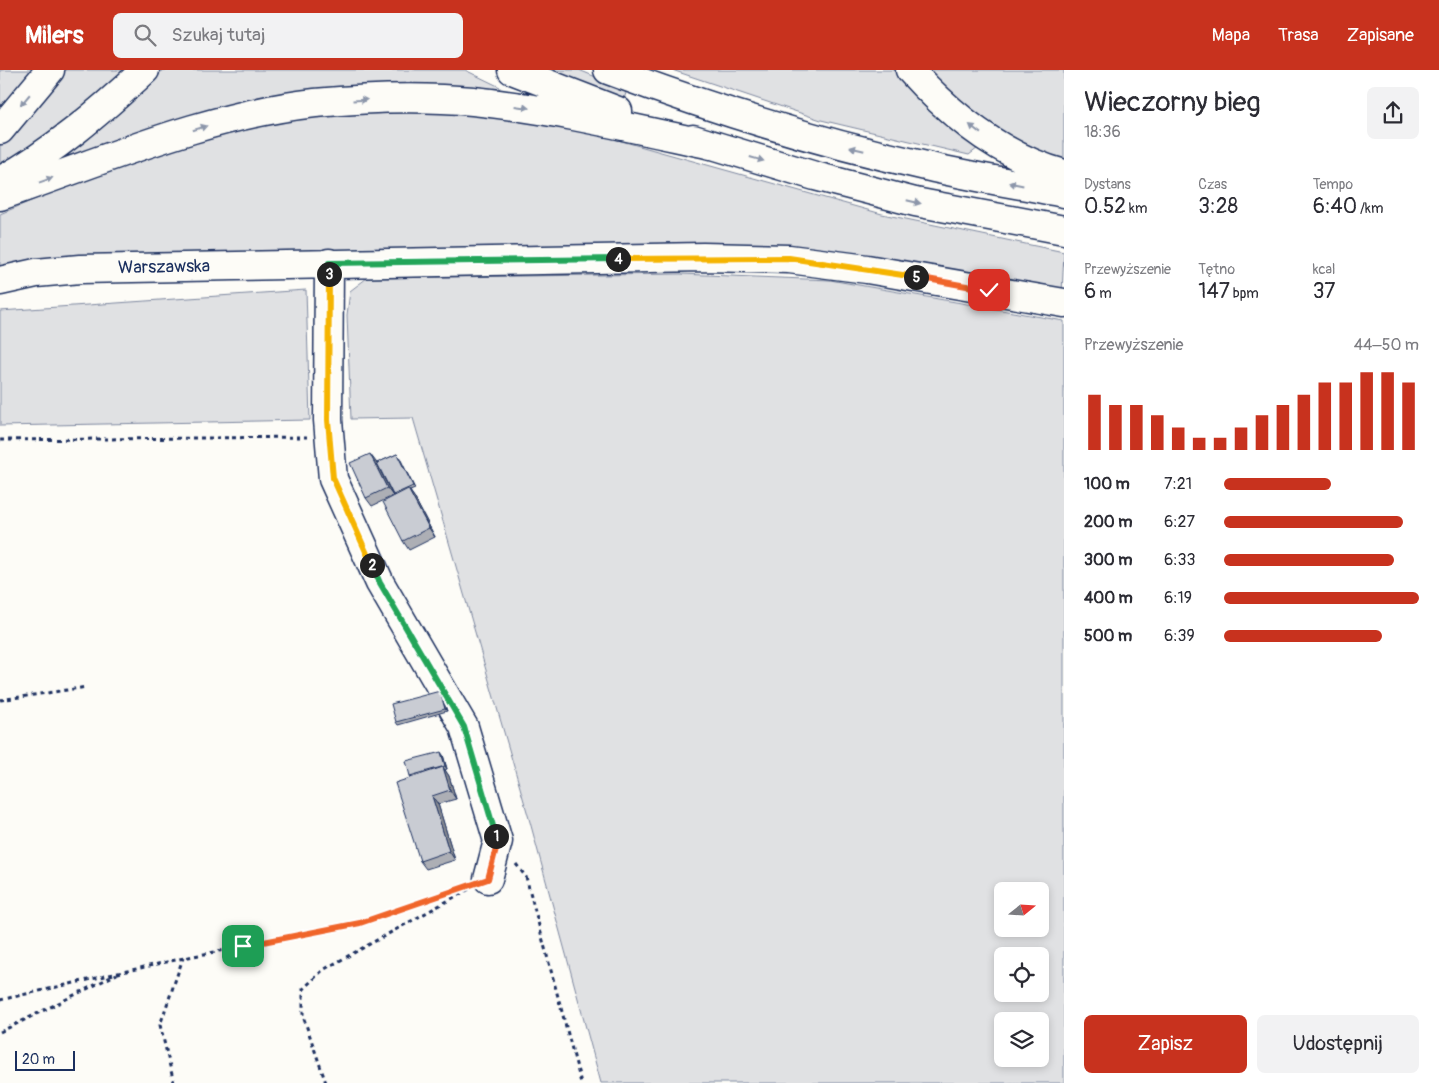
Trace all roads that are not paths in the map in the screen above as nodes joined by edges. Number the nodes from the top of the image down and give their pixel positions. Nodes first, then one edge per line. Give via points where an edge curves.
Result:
1 (50, 70) edge
2 (145, 70) edge
3 (512, 70) edge
4 (608, 70) edge
5 (910, 70) edge
6 (0, 130) edge
7 (711, 145) junction
8 (1064, 174) edge
9 (0, 181) edge
10 (1064, 193) edge
11 (0, 196) edge
12 (1064, 230) edge
13 (329, 263) junction
14 (0, 281) edge
15 (1064, 303) edge
16 (488, 879) road end

1 -> 6 main road
2 - 9 main road via 94,116 48,151
3 - 7 main road
10 -> 4 main road via 927,166 822,140 699,104
8 -> 5 main road via 1011,154 980,134
11 -> 7 main road via 212,124 313,104 362,100 472,101 550,112
7 -> 12 main road via 915,202
13 - 14 main road, Warszawska via 80,269 36,273
13 - 15 main road, Warszawska via 789,258
13 - 16 main road via 333,478 380,583 464,727 498,841

